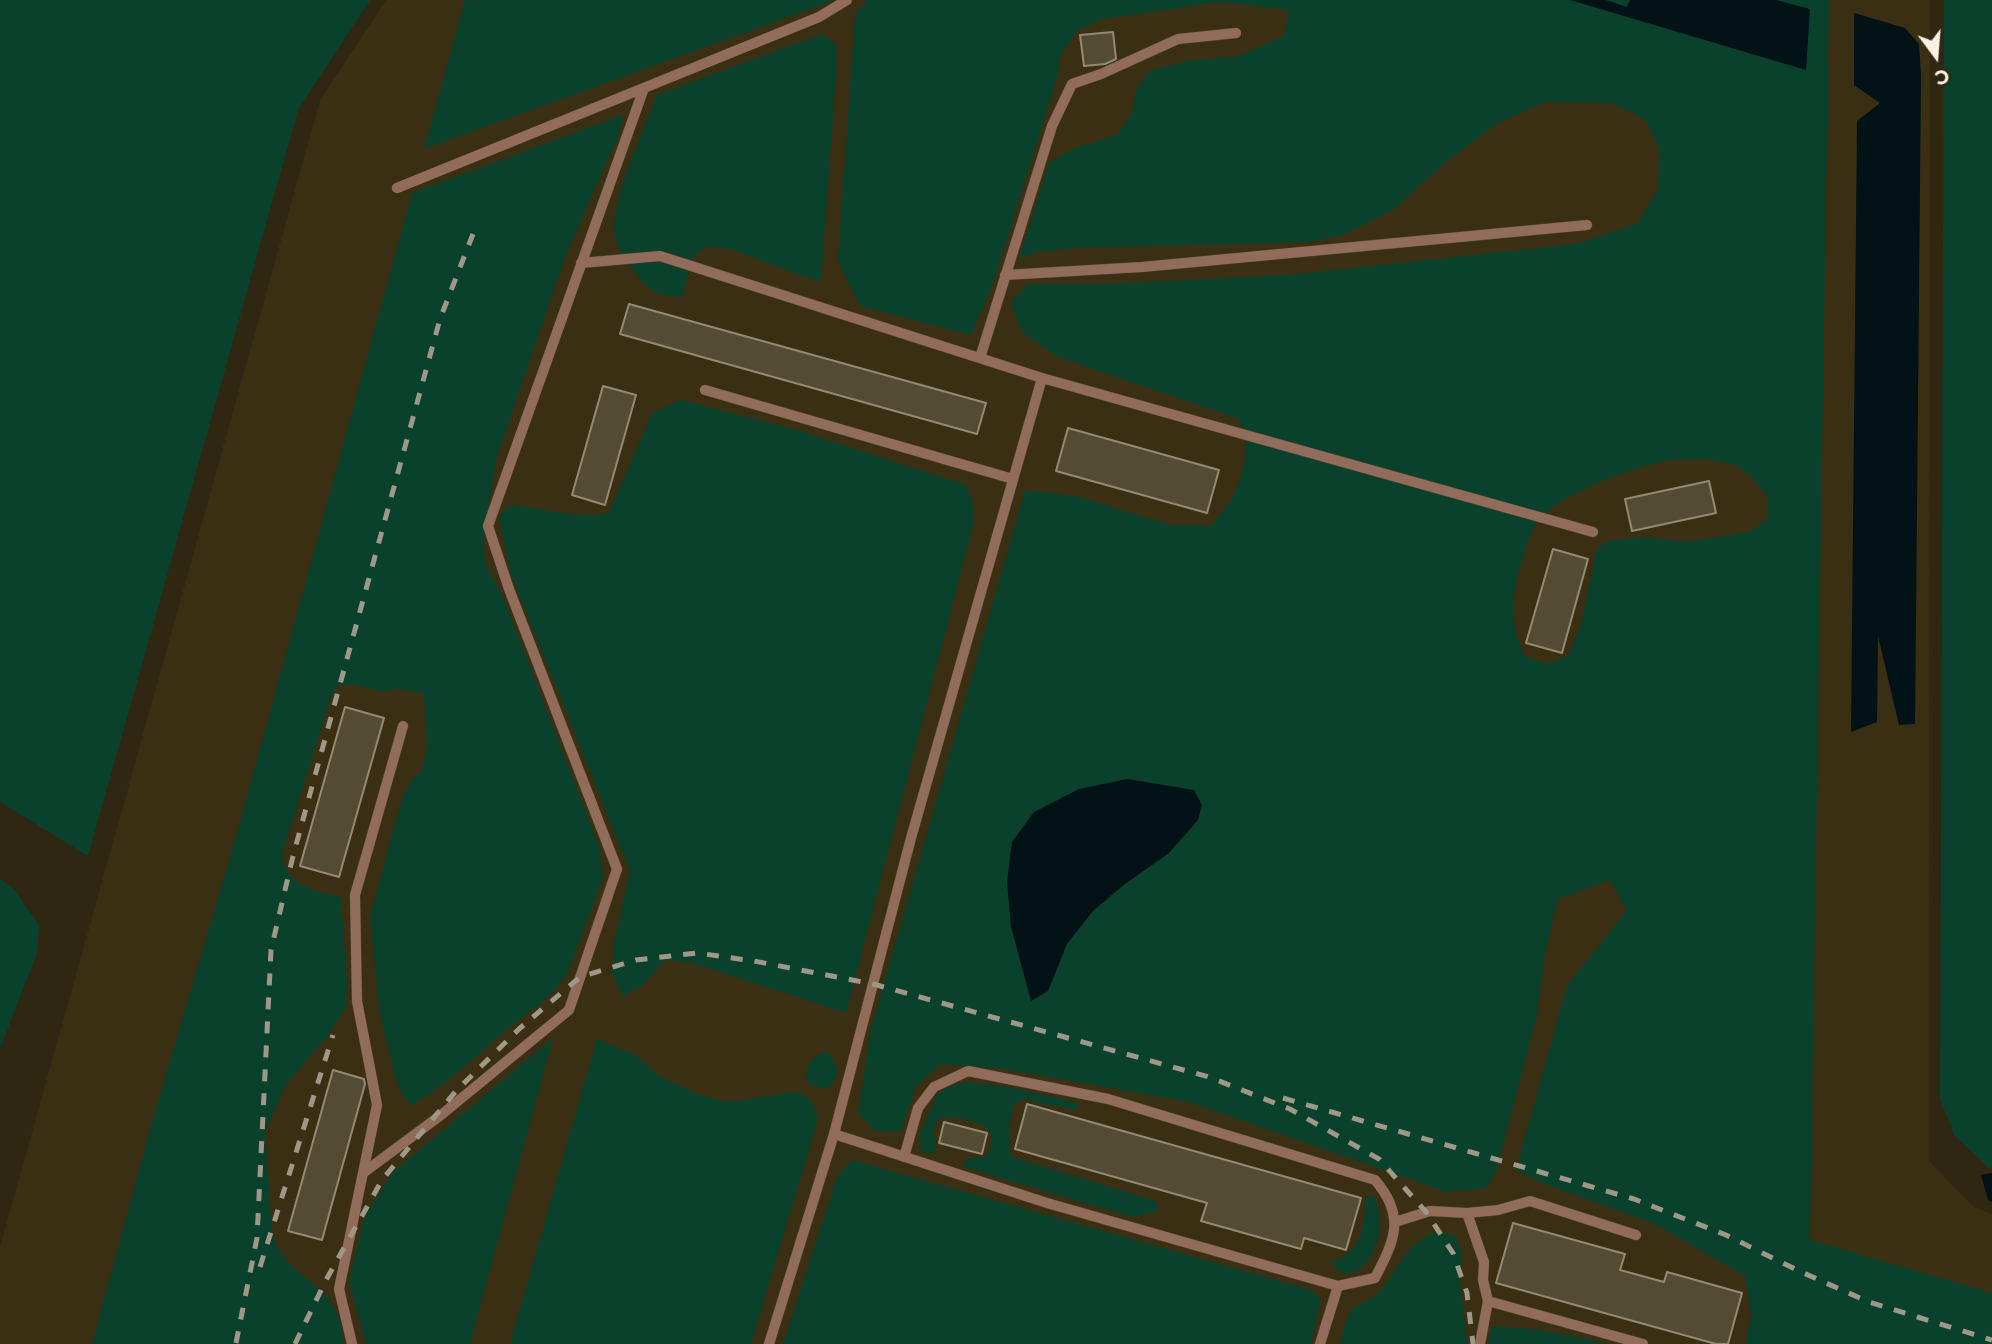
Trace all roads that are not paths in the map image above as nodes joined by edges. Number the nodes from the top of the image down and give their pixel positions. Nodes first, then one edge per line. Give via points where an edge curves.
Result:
1 (847, 0) edge
2 (1236, 33) dead end
3 (644, 88) junction
4 (397, 188) dead end
5 (1587, 225) dead end
6 (582, 263) junction
7 (1005, 275) junction
8 (980, 358) junction
9 (1042, 378) junction
10 (705, 390) dead end
11 (1013, 479) junction
12 (1593, 532) dead end
13 (402, 726) dead end
14 (834, 1134) junction
15 (904, 1157) junction
16 (363, 1174) junction
17 (1467, 1213) junction
18 (1395, 1222) junction
19 (1636, 1235) dead end
20 (1338, 1286) junction
21 (1488, 1301) junction
22 (352, 1344) edge
23 (769, 1344) edge
24 (1320, 1344) edge
25 (1480, 1344) edge
26 (1643, 1344) edge

1 - 3 lane via 819,17
2 - 7 lane via 1178,39 1072,84 1052,126
3 - 4 lane
3 - 6 lane
5 - 7 lane via 1142,267
6 - 8 lane via 660,256
6 - 16 lane via 488,526 617,869 569,1010
7 - 8 lane
8 - 9 lane
9 - 11 lane
9 - 12 lane
10 - 11 lane
11 - 14 lane via 911,838
13 - 16 lane via 355,895 357,1001 377,1105
14 - 15 lane
14 - 23 lane
15 - 18 lane via 918,1108 934,1087 968,1071 1108,1099 1375,1180 1389,1196
15 - 20 lane
16 - 22 lane via 339,1289
17 - 18 lane via 1430,1210
17 - 19 lane via 1530,1201
17 - 21 lane via 1484,1262
18 - 20 lane via 1392,1245 1375,1278
20 - 24 lane
21 - 25 lane
21 - 26 lane

